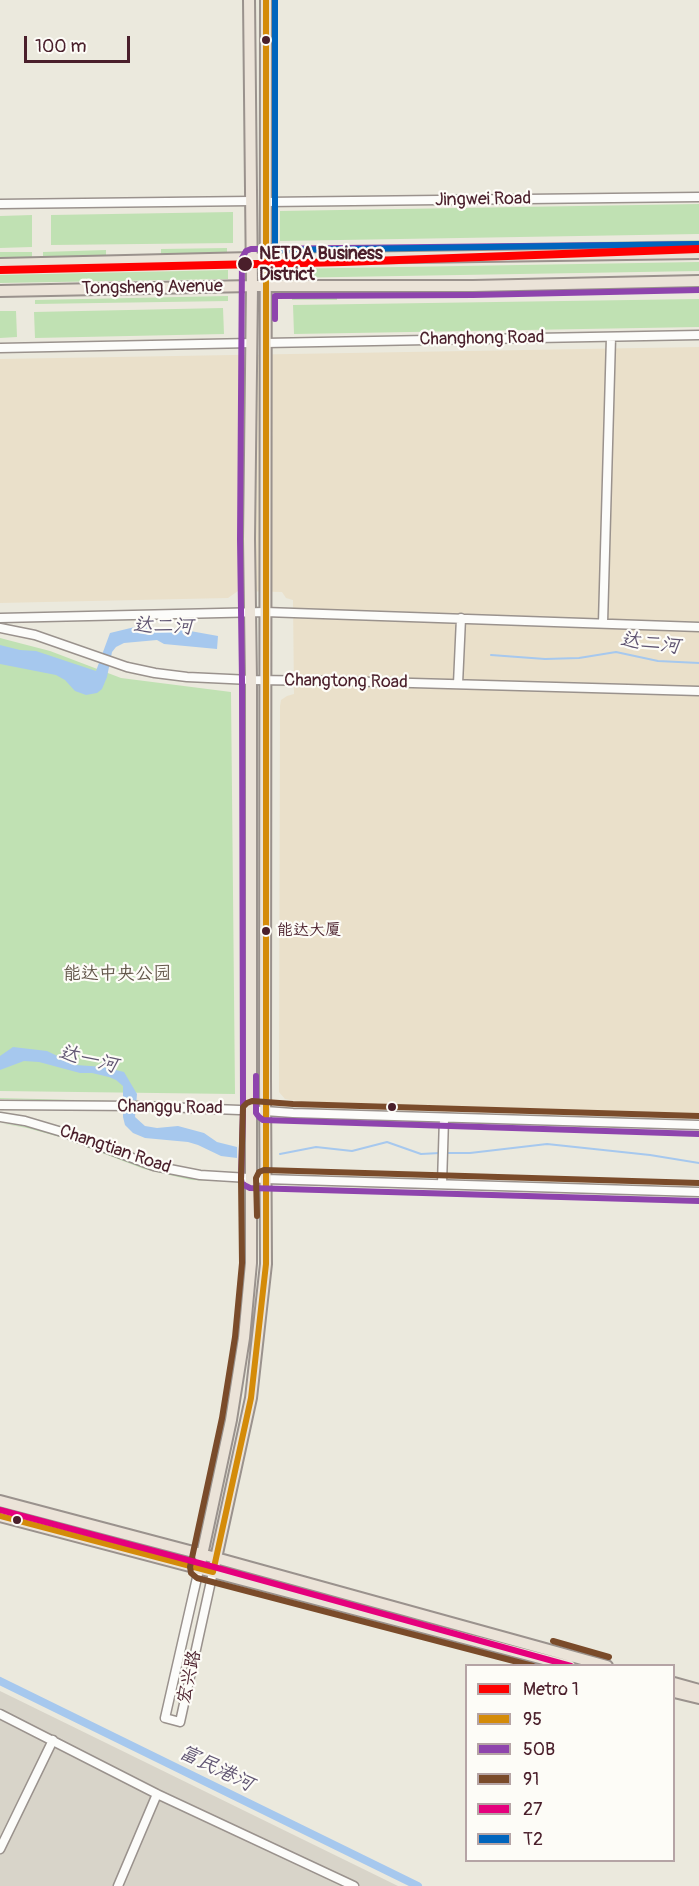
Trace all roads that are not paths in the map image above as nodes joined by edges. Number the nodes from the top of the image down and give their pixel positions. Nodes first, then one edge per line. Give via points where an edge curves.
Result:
1 (249, 0) edge
2 (266, 0) edge
3 (699, 196) edge
4 (251, 201) junction
5 (266, 202) junction
6 (0, 204) edge
7 (699, 253) edge
8 (251, 258) junction
9 (266, 259) junction
10 (0, 264) edge
11 (699, 281) edge
12 (252, 286) junction
13 (266, 286) junction
14 (0, 291) edge
15 (699, 335) edge
16 (611, 337) junction
17 (252, 343) junction
18 (266, 343) junction
19 (0, 348) edge
20 (250, 612) junction
21 (265, 612) junction
22 (0, 618) edge
23 (461, 618) junction
24 (603, 623) junction
25 (699, 627) edge
26 (0, 628) edge
27 (251, 680) junction
28 (265, 680) junction
29 (458, 684) junction
30 (699, 691) edge
31 (0, 1105) edge
32 (252, 1110) junction
33 (265, 1111) junction
34 (0, 1117) edge
35 (444, 1118) junction
36 (699, 1125) edge
37 (250, 1179) junction
38 (265, 1179) junction
39 (442, 1184) junction
40 (699, 1192) edge
41 (0, 1501) edge
42 (0, 1516) edge
43 (202, 1555) junction
44 (216, 1558) junction
45 (199, 1569) junction
46 (213, 1572) junction
47 (566, 1664) edge
48 (603, 1664) edge
49 (675, 1683) edge
50 (699, 1690) edge
51 (675, 1692) edge
52 (699, 1698) edge
53 (0, 1714) edge
54 (52, 1740) junction
55 (157, 1794) junction
56 (0, 1849) edge
57 (118, 1886) edge
58 (354, 1886) edge

1 - 4 main road
2 - 5 main road
3 - 5 street, Jingwei Road
4 - 6 street
4 - 8 main road
5 - 9 main road
7 - 9 main road
8 - 9 main road
8 - 10 main road
8 - 12 main road
9 - 13 main road
11 - 13 main road, Tongsheng Avenue
12 - 13 main road, Tongsheng Avenue
12 - 14 main road, Tongsheng Avenue
12 - 17 main road
13 - 18 main road
15 - 16 street, Changhong Road
16 - 18 street, Changhong Road
16 - 24 street
17 - 19 street
17 - 20 main road
18 - 21 main road
20 - 21 street
20 - 22 street
20 - 27 main road
21 - 23 street
21 - 28 main road
23 - 24 street
23 - 29 street
24 - 25 street
26 - 27 street, Changtong Road via 35,635 155,673
27 - 28 street, Changtong Road
27 - 32 main road
28 - 29 street, Changtong Road
28 - 33 main road
29 - 30 street, Changtong Road
31 - 32 street, Changgu Road
32 - 33 street, Changgu Road
32 - 37 main road
33 - 35 street, Changgu Road
33 - 38 main road
34 - 37 street, Changtian Road via 62,1132 154,1166
35 - 36 street, Changgu Road
35 - 39 street
37 - 38 street, Changtian Road
37 - 43 main road via 251,1263 244,1338
38 - 39 street, Changtian Road
38 - 44 main road via 266,1264 253,1386
39 - 40 street, Changtian Road
41 - 43 main road
42 - 45 main road
43 - 44 main road
43 - 45 main road
44 - 46 main road
44 - 48 main road
45 - 46 main road
45 - 46 street, 宏兴路 via 165,1718 180,1722
46 - 47 main road
49 - 50 main road
51 - 52 main road
53 - 54 street
54 - 55 street
54 - 56 street
55 - 57 street
55 - 58 street

